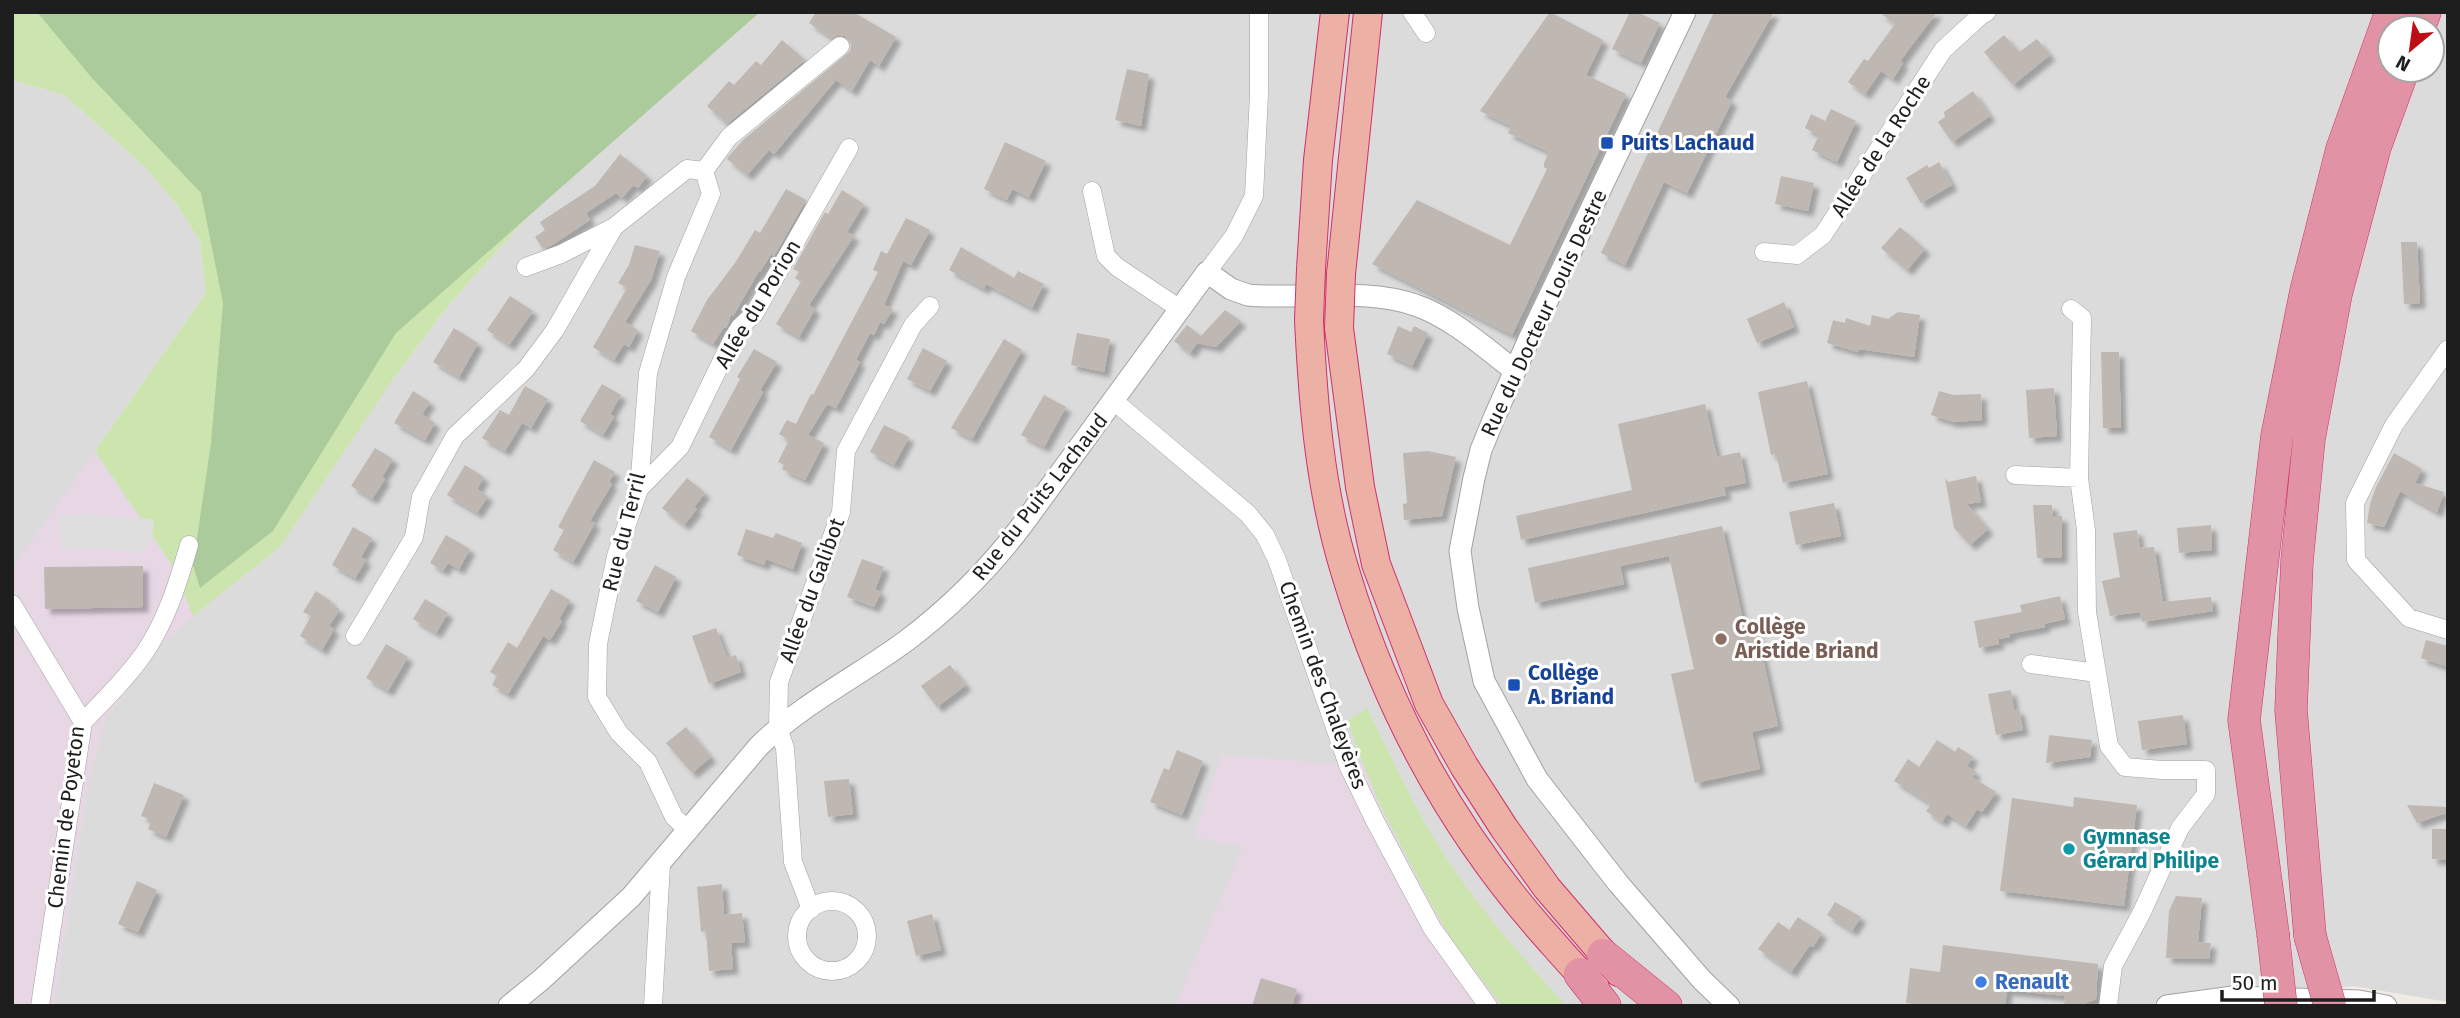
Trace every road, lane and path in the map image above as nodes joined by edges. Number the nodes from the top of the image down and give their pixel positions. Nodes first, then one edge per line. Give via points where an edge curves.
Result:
1 (1259, 12) edge
2 (1335, 12) edge
3 (1368, 12) edge
4 (1412, 12) edge
5 (1685, 12) edge
6 (1987, 12) edge
7 (2391, 12) edge
8 (1426, 33) dead end
9 (840, 46) dead end
10 (2398, 84) edge
11 (849, 148) dead end
12 (704, 171) junction
13 (1092, 191) dead end
14 (614, 227) junction
15 (1764, 252) dead end
16 (526, 267) dead end
17 (1207, 272) junction
18 (930, 306) dead end
19 (1180, 309) junction
20 (2071, 309) dead end
21 (2448, 349) edge
22 (1514, 370) junction
23 (1114, 401) junction
24 (2015, 475) dead end
25 (2079, 478) junction
26 (639, 489) junction
27 (189, 545) dead end
28 (12, 604) edge
29 (2448, 630) edge
30 (355, 636) dead end
31 (2031, 664) dead end
32 (2097, 673) junction
33 (83, 722) junction
34 (778, 727) junction
35 (689, 831) junction
36 (661, 864) junction
37 (811, 909) dead end
38 (2310, 936) junction
39 (1592, 964) junction
40 (40, 1006) edge
41 (509, 1006) edge
42 (653, 1006) edge
43 (1488, 1006) edge
44 (1605, 1006) edge
45 (1615, 1006) edge
46 (1651, 1006) edge
47 (1666, 1006) edge
48 (1728, 1006) edge
49 (2108, 1006) edge
50 (2167, 1006) edge
51 (2281, 1006) edge
52 (2318, 1006) edge
53 (2330, 1006) edge
54 (2386, 1006) edge

1 - 17 street via 1254,196 1234,236
2 - 39 highway, bridge via 1318,160 1309,320 1318,435 1345,570 1399,715 1474,847 1516,901
3 - 39 highway, bridge via 1339,328 1360,487 1376,564 1429,704
4 - 8 street
5 - 22 street, Rue du Docteur Louis Destre
6 - 15 street, Allée de la Roche via 1943,50 1823,235 1797,255
7 - 51 highway, bridge via 2342,149 2306,291 2277,436 2244,720
9 - 12 street via 729,137
10 - 38 highway via 2375,147 2336,294 2309,439 2297,561 2291,710
11 - 26 street, Allée du Porion via 754,314 733,338 680,447
12 - 14 street via 687,169
12 - 26 street, Rue du Terril via 710,194 676,277 648,373
13 - 19 street via 1106,256
14 - 16 street
14 - 30 street via 555,330 526,369 456,436 421,497 414,537
17 - 19 street, Rue du Puits Lachaud
17 - 22 street via 1248,295 1389,298 1418,306
18 - 34 street, Allée du Galibot via 913,325 846,451 841,512 779,682
19 - 23 street, Rue du Puits Lachaud
20 - 25 street via 2082,318
21 - 29 street via 2394,425 2355,503 2357,560 2409,618
22 - 48 street, Rue du Docteur Louis Destre via 1481,450 1460,551 1484,681 1555,804 1618,883
23 - 34 street, Rue du Puits Lachaud via 998,557 968,588 905,641
23 - 43 street, Chemin des Chaleyères via 1248,514 1265,536 1292,600 1348,765 1432,928
24 - 25 street
25 - 32 street via 2087,530 2087,612
26 - 35 street, Rue du Terril via 616,556 598,644 597,697 619,733 649,762 674,817
27 - 33 street via 166,614 144,653
28 - 33 street, Chemin de Poyeton
31 - 32 street
32 - 49 street via 2109,746 2124,766 2206,770 2206,794 2180,828 2113,966
33 - 40 street, Chemin de Poyeton
34 - 35 street, Rue du Puits Lachaud
34 - 37 street, Allée du Galibot via 785,748 793,862
35 - 36 street, Rue du Puits Lachaud
36 - 41 street, Rue du Puits Lachaud via 601,927
36 - 42 street
38 - 52 highway, bridge
38 - 53 highway, bridge
39 - 44 highway
39 - 45 highway
39 - 46 highway
39 - 47 highway
50 - 54 street via 2233,998 2359,1001

